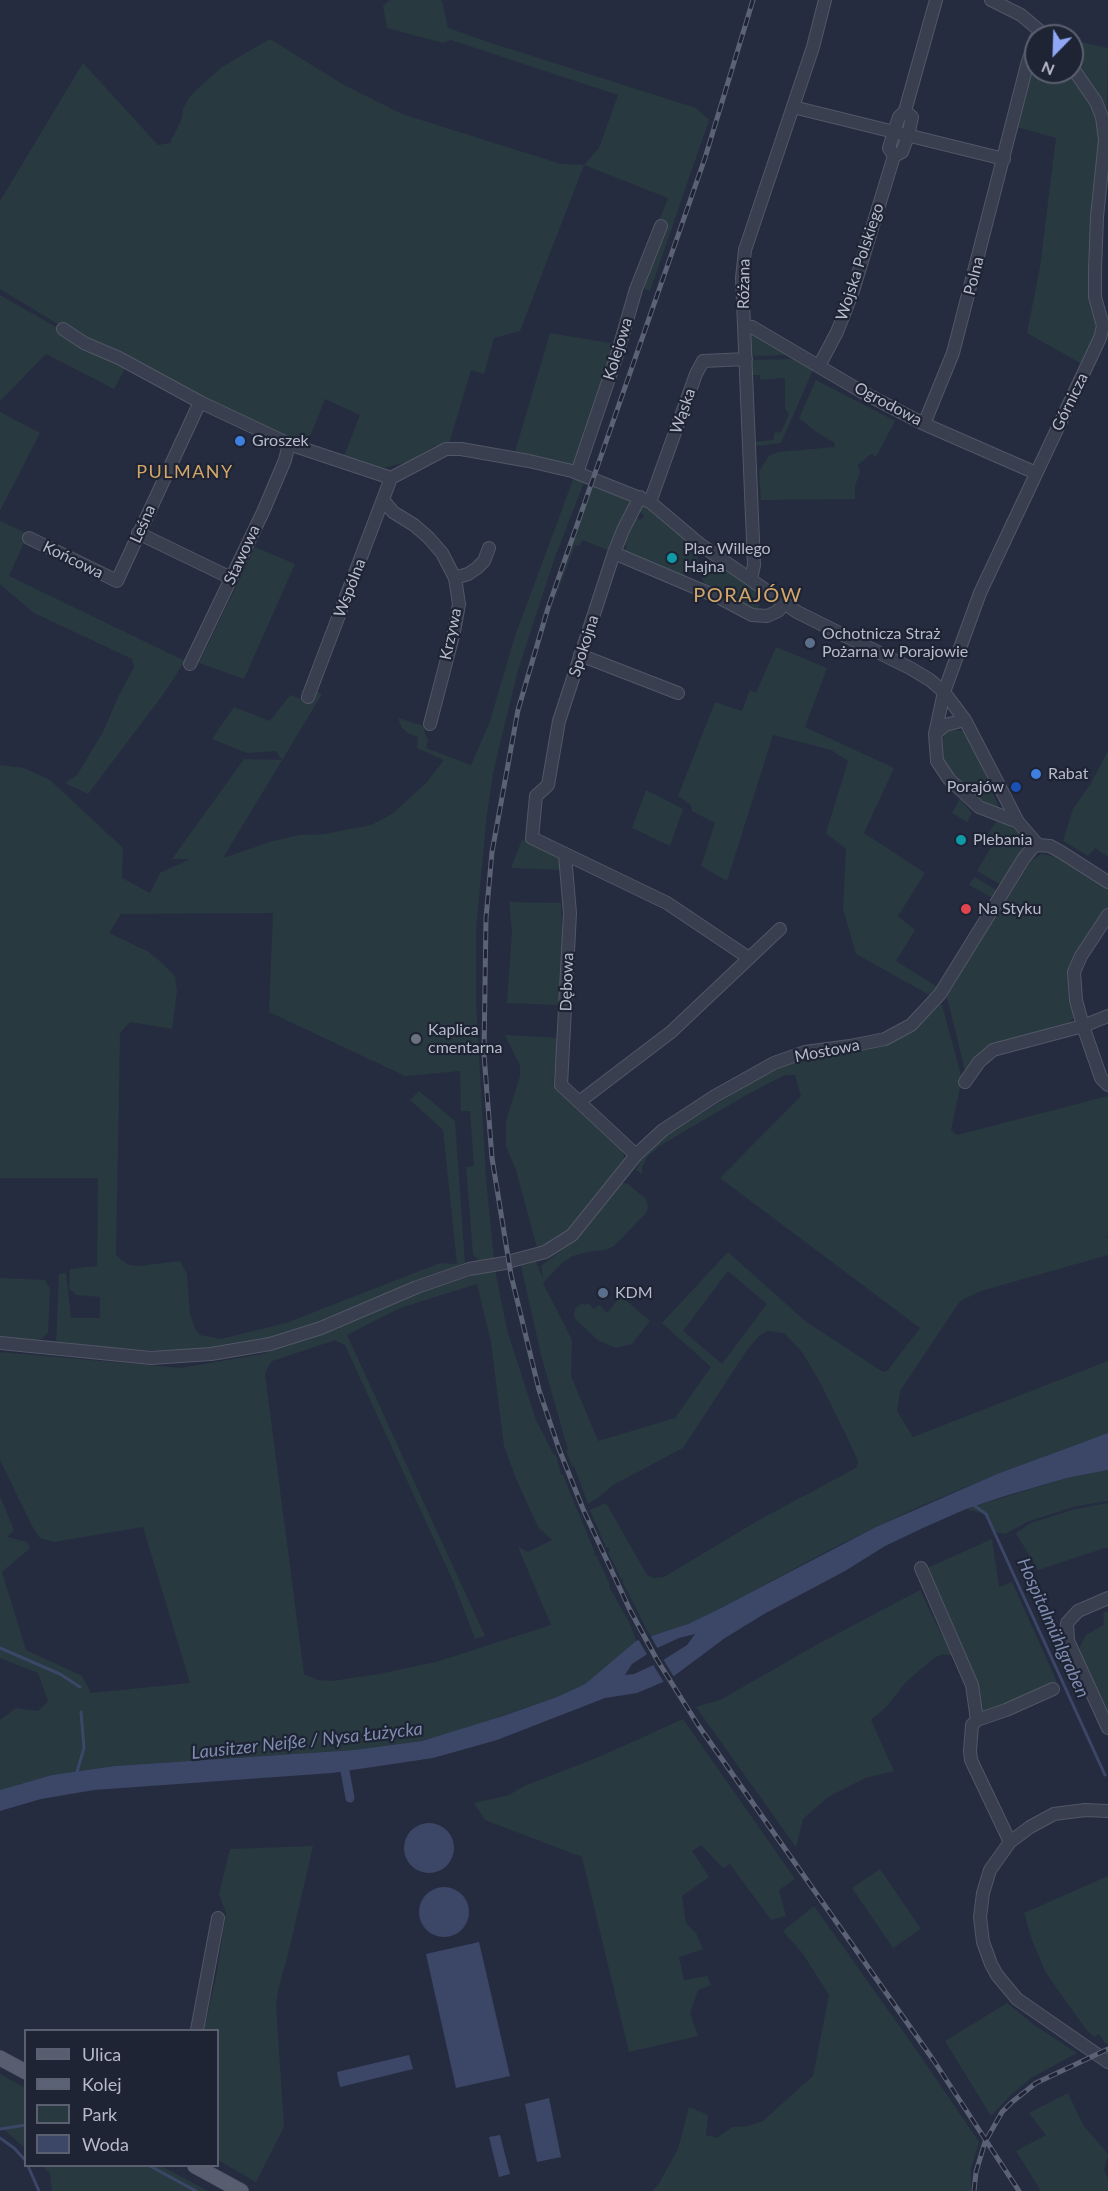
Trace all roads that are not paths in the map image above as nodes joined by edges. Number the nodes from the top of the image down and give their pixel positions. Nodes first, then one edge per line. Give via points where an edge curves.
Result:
1 (825, 0) edge
2 (936, 0) edge
3 (991, 0) edge
4 (1029, 24) edge
5 (1024, 77) edge
6 (1084, 84) edge
7 (793, 106) junction
8 (905, 111) junction
9 (894, 132) junction
10 (908, 136) junction
11 (894, 156) junction
12 (1004, 159) junction
13 (1102, 219) edge
14 (661, 226) dead end
15 (744, 326) junction
16 (63, 329) dead end
17 (1102, 350) edge
18 (746, 359) junction
19 (819, 366) junction
20 (200, 402) junction
21 (924, 424) junction
22 (289, 444) junction
23 (578, 473) junction
24 (1036, 473) junction
25 (391, 478) junction
26 (645, 499) junction
27 (384, 501) junction
28 (138, 532) junction
29 (29, 538) dead end
30 (489, 548) dead end
31 (614, 553) junction
32 (231, 578) junction
33 (455, 578) junction
34 (751, 579) junction
35 (117, 581) joint
36 (784, 604) junction
37 (580, 656) junction
38 (190, 664) dead end
39 (944, 692) junction
40 (678, 693) dead end
41 (308, 697) dead end
42 (965, 720) junction
43 (430, 724) dead end
44 (934, 734) junction
45 (1018, 822) junction
46 (1038, 845) junction
47 (565, 855) junction
48 (1108, 882) edge
49 (1108, 915) edge
50 (780, 929) dead end
51 (749, 958) junction
52 (1108, 1016) edge
53 (1083, 1026) junction
54 (965, 1082) dead end
55 (1108, 1085) edge
56 (579, 1102) junction
57 (636, 1155) junction
58 (0, 1343) edge
59 (921, 1568) dead end
60 (1108, 1598) edge
61 (1053, 1689) dead end
62 (977, 1720) junction
63 (1108, 1728) edge
64 (1108, 1811) edge
65 (1010, 1842) junction
66 (218, 1918) dead end
67 (197, 2029) edge
68 (0, 2058) edge
69 (1108, 2062) edge
70 (24, 2071) edge
71 (197, 2167) edge
72 (241, 2191) edge

1 - 7 street, Różana
2 - 8 street, Wojska Polskiego
3 - 4 street via 1021,15
5 - 12 street, Polna
6 - 13 street, Górnicza via 1102,117
7 - 9 street
7 - 15 street, Różana via 745,250
8 - 9 street, Wojska Polskiego
8 - 10 street, Wojska Polskiego via 912,117
9 - 10 street
9 - 11 street, Wojska Polskiego via 889,148
10 - 11 street, Wojska Polskiego via 902,152
10 - 12 street
11 - 19 street, Wojska Polskiego via 852,294
12 - 21 street, Polna via 953,353
13 - 17 street, Górnicza via 1095,297 1103,326
14 - 23 street, Kolejowa via 636,289
15 - 18 street, Różana
15 - 19 street, Ogrodowa
16 - 20 street
17 - 24 street, Górnicza
18 - 26 street, Wąska via 703,361
18 - 34 street, Różana via 754,565
19 - 21 street, Ogrodowa
20 - 22 street
20 - 28 street, Leśna
21 - 24 street, Ogrodowa
22 - 25 street
22 - 32 street, Stawowa
23 - 25 street via 529,461 446,449
23 - 26 street
24 - 39 street, Górnicza via 980,593
25 - 27 street, Wspólna
26 - 31 street, Spokojna via 623,530
26 - 34 street
27 - 33 street, Krzywa via 435,545
27 - 41 street, Wspólna
28 - 32 street
28 - 35 street, Leśna
29 - 35 street, Końcowa
30 - 33 street via 477,568
31 - 36 street via 752,615 773,614
31 - 37 street, Spokojna
32 - 38 street, Stawowa
33 - 43 street, Krzywa via 459,604
34 - 36 street
36 - 39 street via 910,668
37 - 40 street
37 - 47 street, Spokojna via 559,721 548,785 537,796 532,838
39 - 42 street
39 - 44 street, Górnicza
42 - 44 street via 945,725
42 - 45 street
44 - 45 street via 937,761 949,779 980,807
45 - 46 street
46 - 48 street via 1050,846
46 - 57 street, Mostowa via 1024,858 940,994 911,1025 885,1039 805,1052 774,1063 663,1130
47 - 51 street via 667,903
47 - 56 street, Dębowa via 570,913 561,1085
49 - 53 street via 1074,972
50 - 51 street
51 - 56 street via 671,1032
52 - 53 street
53 - 54 street via 993,1050
53 - 55 street via 1101,1078
56 - 57 street, Dębowa
57 - 58 street, Mostowa via 572,1236 545,1252 469,1269 321,1328 270,1344 211,1354 151,1358
59 - 62 street via 972,1684
60 - 63 street via 1078,1611 1067,1623 1068,1641
61 - 62 street
62 - 65 street via 972,1725 971,1760
64 - 65 street via 1054,1814
65 - 69 street via 990,1870 981,1905 981,1929 988,1959 1017,1999
66 - 67 street
68 - 70 main road
71 - 72 main road

